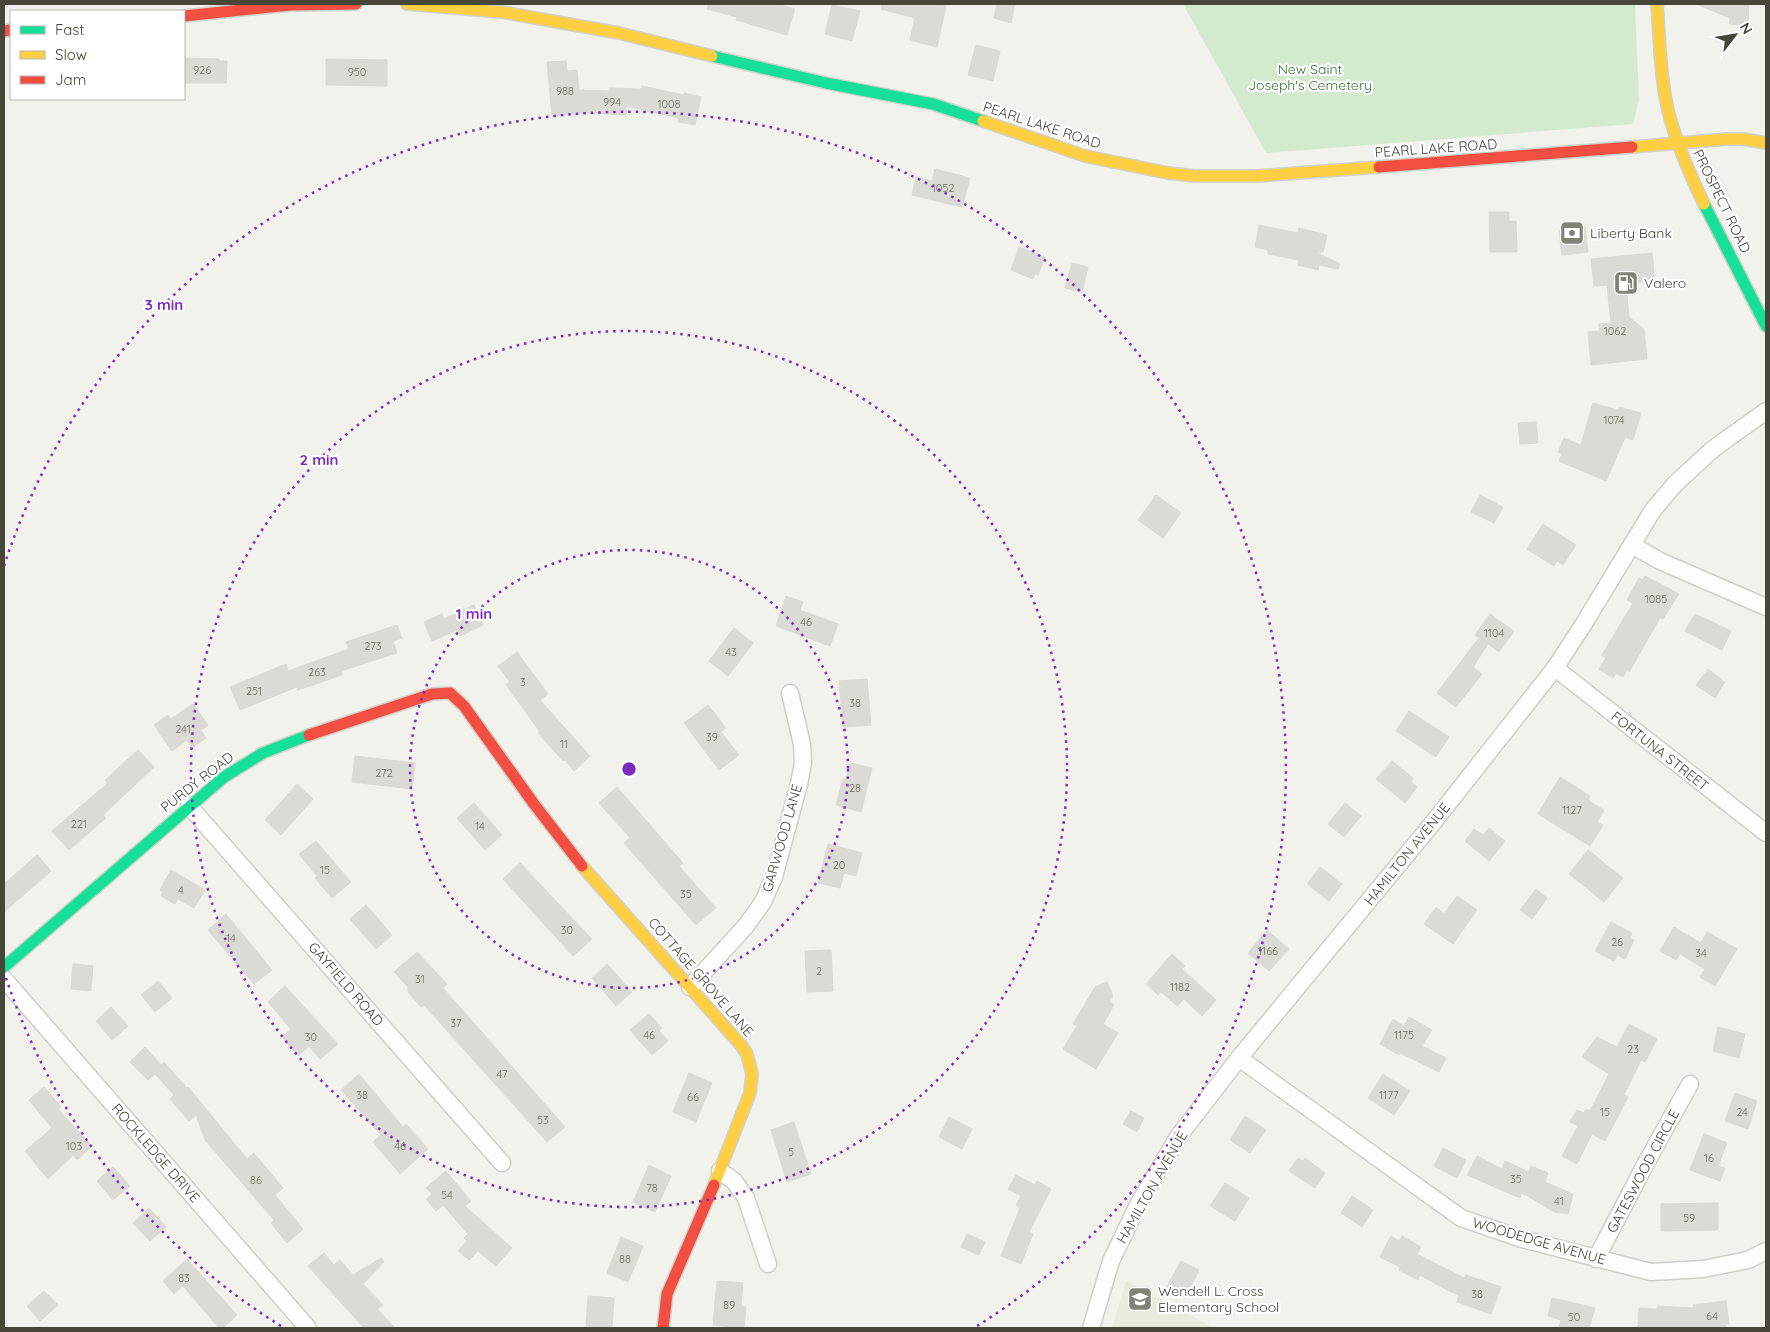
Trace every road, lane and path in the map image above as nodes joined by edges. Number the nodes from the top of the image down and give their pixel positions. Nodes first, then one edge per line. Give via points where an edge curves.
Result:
1 (356, 4) edge
2 (407, 4) edge
3 (1658, 4) edge
4 (185, 16) edge
5 (1678, 143) junction
6 (1766, 143) edge
7 (1766, 326) edge
8 (1766, 411) edge
9 (1632, 545) junction
10 (1766, 607) edge
11 (1555, 668) junction
12 (450, 693) joint
13 (790, 693) dead end
14 (189, 806) junction
15 (1766, 833) edge
16 (4, 967) edge
17 (4, 979) edge
18 (690, 986) junction
19 (1239, 1058) junction
20 (1690, 1084) dead end
21 (502, 1163) dead end
22 (720, 1171) junction
23 (1766, 1251) edge
24 (1596, 1258) junction
25 (768, 1264) dead end
26 (308, 1328) edge
27 (663, 1328) edge
28 (1091, 1328) edge

1 - 4 main road via 290,5
2 - 5 main road, PEARL LAKE ROAD via 502,12 619,33 826,83 933,104 1085,156 1168,173 1257,176
3 - 5 main road via 1663,81
5 - 6 main road, PEARL LAKE ROAD via 1743,139
5 - 7 main road, PROSPECT ROAD via 1701,197
8 - 9 street, HAMILTON AVENUE via 1713,449 1674,484 1653,510
9 - 10 street via 1660,561
9 - 11 street, HAMILTON AVENUE
11 - 15 street, FORTUNA STREET
11 - 19 street, HAMILTON AVENUE
12 - 14 main road, PURDY ROAD via 432,694 281,745 243,764
12 - 18 main road, COTTAGE GROVE LANE via 464,706 578,860
13 - 18 street, GARWOOD LANE via 803,763 774,877 763,902 745,926
14 - 16 main road, PURDY ROAD
14 - 21 street, GAYFIELD ROAD
17 - 26 street, ROCKLEDGE DRIVE
18 - 22 main road, COTTAGE GROVE LANE via 741,1045 752,1074 750,1093
19 - 24 street, WOODEDGE AVENUE via 1461,1218 1522,1239
19 - 28 street, HAMILTON AVENUE via 1178,1137 1140,1203 1111,1261
20 - 24 street, GATESWOOD CIRCLE
22 - 25 street via 734,1181 746,1198
22 - 27 main road, COTTAGE GROVE LANE via 667,1294
23 - 24 street, WOODEDGE AVENUE via 1748,1260 1703,1269 1651,1272

